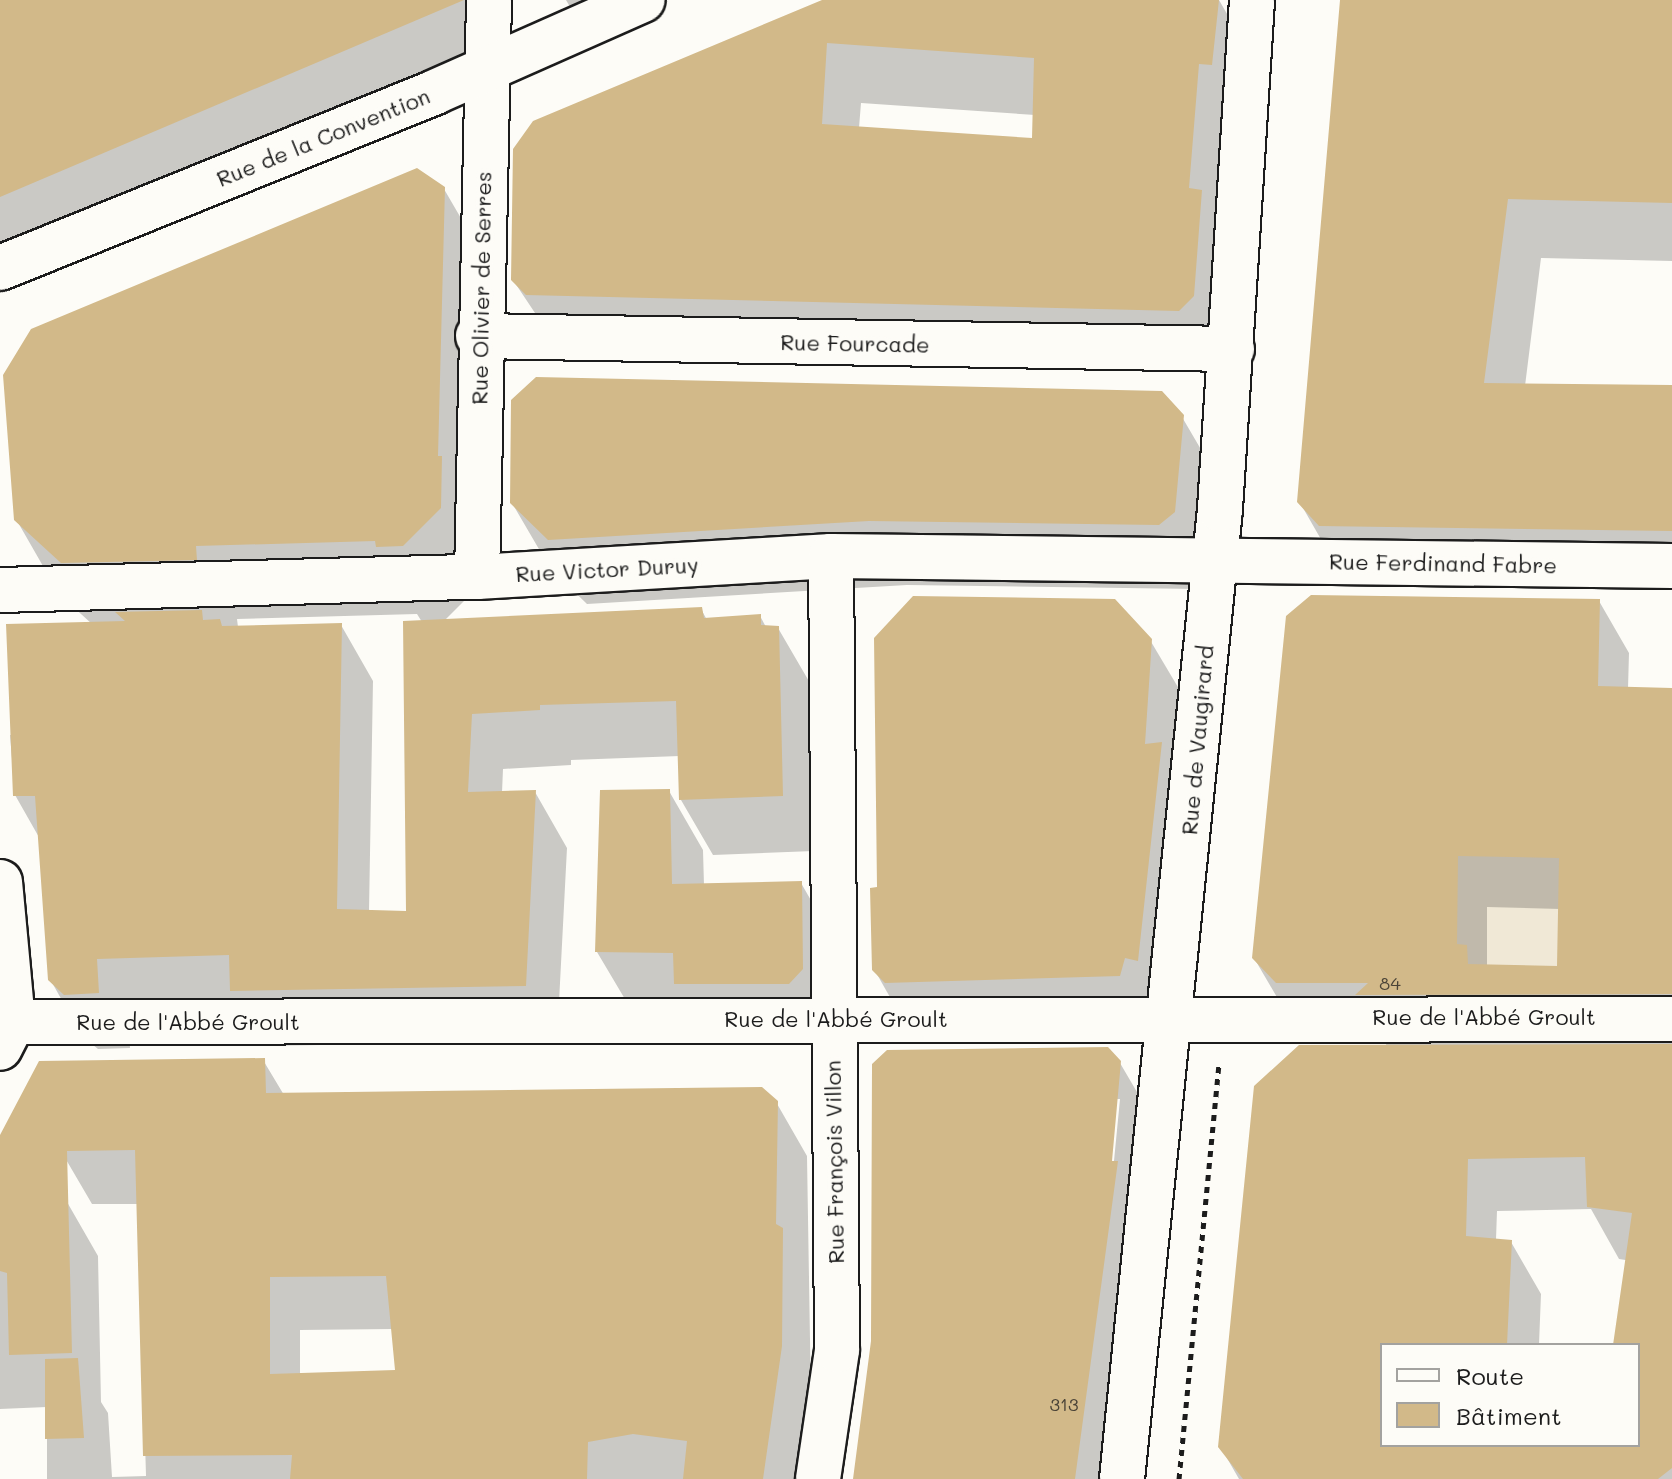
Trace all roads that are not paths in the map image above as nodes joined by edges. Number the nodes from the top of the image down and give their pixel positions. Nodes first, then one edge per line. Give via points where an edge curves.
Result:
1 (489, 0) edge
2 (643, 0) edge
3 (1252, 0) edge
4 (486, 65) junction
5 (0, 268) edge
6 (478, 336) junction
7 (1232, 349) junction
8 (831, 556) junction
9 (1214, 561) junction
10 (1672, 566) edge
11 (477, 577) junction
12 (0, 590) edge
13 (0, 882) edge
14 (1171, 1017) junction
15 (832, 1019) junction
16 (1672, 1019) edge
17 (4, 1031) edge
18 (818, 1479) edge
19 (1122, 1479) edge

1 - 4 street, Rue Olivier de Serres
2 - 4 street, Rue de la Convention
3 - 7 street, Rue de Vaugirard
4 - 5 street, Rue de la Convention via 435,92
4 - 6 street, Rue Olivier de Serres
6 - 7 street, Rue Fourcade
6 - 11 street, Rue Olivier de Serres
7 - 9 street, Rue de Vaugirard
8 - 9 street, Rue Victor Duruy
8 - 11 street, Rue Victor Duruy
8 - 15 street, Rue François Villon
9 - 10 street, Rue Ferdinand Fabre
9 - 14 street, Rue de Vaugirard
11 - 12 street, Rue Victor Duruy
13 - 17 street
14 - 15 street, Rue de l'Abbé Groult
14 - 16 street, Rue de l'Abbé Groult
14 - 19 street, Rue de Vaugirard
15 - 17 street, Rue de l'Abbé Groult
15 - 18 street, Rue François Villon via 837,1350

